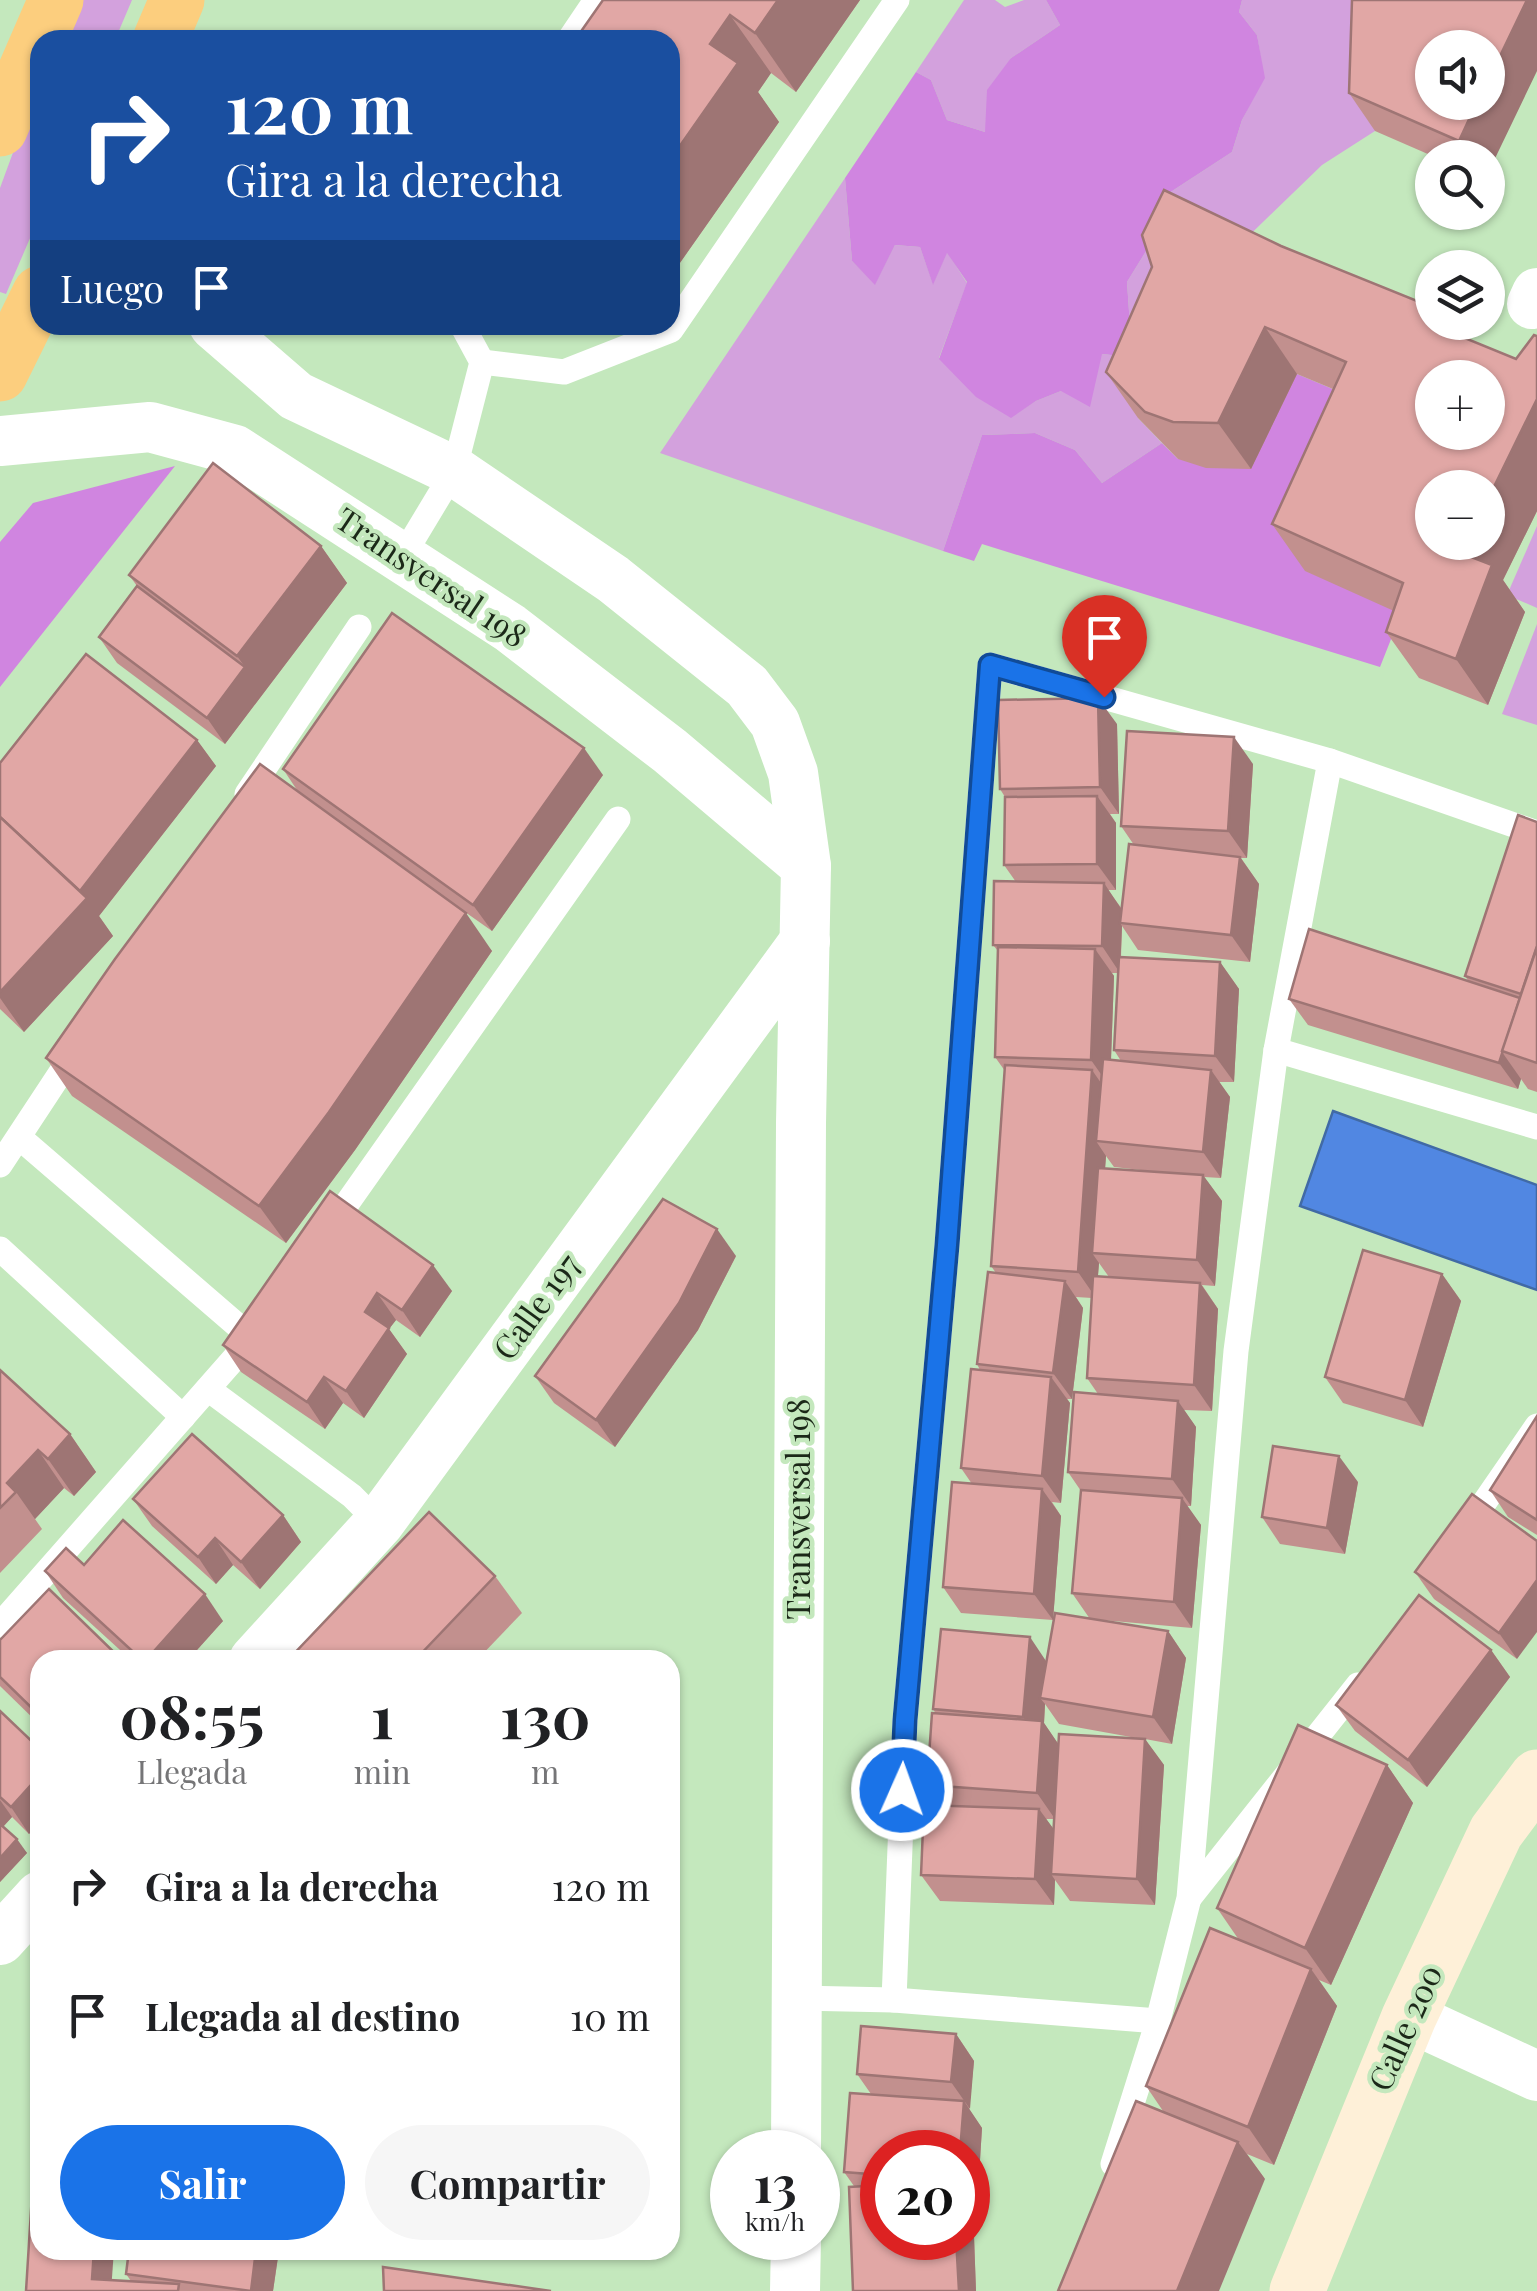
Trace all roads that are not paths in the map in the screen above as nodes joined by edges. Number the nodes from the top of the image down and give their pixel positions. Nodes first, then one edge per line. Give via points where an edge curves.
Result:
1 (56, 0) edge
2 (176, 0) edge
3 (596, 0) edge
4 (897, 0) edge
5 (43, 30) edge
6 (164, 30) edge
7 (576, 30) edge
8 (30, 60) edge
9 (0, 130) edge
10 (30, 313) edge
11 (680, 317) edge
12 (226, 335) edge
13 (467, 335) edge
14 (658, 335) edge
15 (482, 362) junction
16 (0, 374) edge
17 (0, 441) edge
18 (454, 471) junction
19 (400, 559) junction
20 (359, 627) dead end
21 (1330, 761) junction
22 (238, 808) edge
23 (618, 819) dead end
24 (1537, 832) edge
25 (806, 866) junction
26 (805, 941) junction
27 (94, 1023) edge
28 (1276, 1050) junction
29 (1537, 1127) edge
30 (20, 1138) junction
31 (0, 1164) edge
32 (0, 1249) edge
33 (309, 1257) edge
34 (208, 1389) junction
35 (183, 1417) junction
36 (1537, 1426) edge
37 (379, 1523) junction
38 (1452, 1550) edge
39 (0, 1625) edge
40 (263, 1650) edge
41 (1377, 1658) edge
42 (1537, 1777) edge
43 (1189, 1898) junction
44 (30, 1907) edge
45 (0, 1940) edge
46 (797, 1998) junction
47 (894, 2000) junction
48 (1409, 2017) junction
49 (1158, 2021) junction
50 (1537, 2076) edge
51 (796, 2130) edge
52 (1104, 2192) edge
53 (796, 2260) edge
54 (796, 2291) edge
55 (1297, 2291) edge

1 - 5 highway
2 - 6 highway
3 - 7 lane
4 - 11 lane
8 - 9 highway
10 - 16 highway
12 - 18 street, Transversal 198 via 296,396
13 - 15 lane
14 - 15 lane via 564,372
15 - 18 lane
17 - 19 street, Transversal 198 via 150,427 235,450
18 - 19 lane
18 - 25 street, Transversal 198 via 613,579 747,686 776,723 793,774
19 - 25 street, Transversal 198 via 525,640
20 - 22 lane
21 - 24 lane
21 - 28 lane
21 - 47 lane via 990,665 905,1720
23 - 33 lane
25 - 26 street, Transversal 198
26 - 37 street, Calle 197
26 - 46 street, Transversal 198
27 - 30 lane
28 - 29 lane
28 - 43 lane via 1236,1351
30 - 31 lane
30 - 34 lane via 258,1330
32 - 35 lane
34 - 35 lane
34 - 37 lane
35 - 39 lane
36 - 38 lane
37 - 40 street, Calle 197
41 - 43 lane
42 - 48 main road, Calle 200 via 1496,1832
43 - 49 lane
44 - 45 street
46 - 47 lane
46 - 51 street, Transversal 198
47 - 49 lane
48 - 50 street
48 - 55 main road, Calle 200
49 - 52 lane
53 - 54 street

